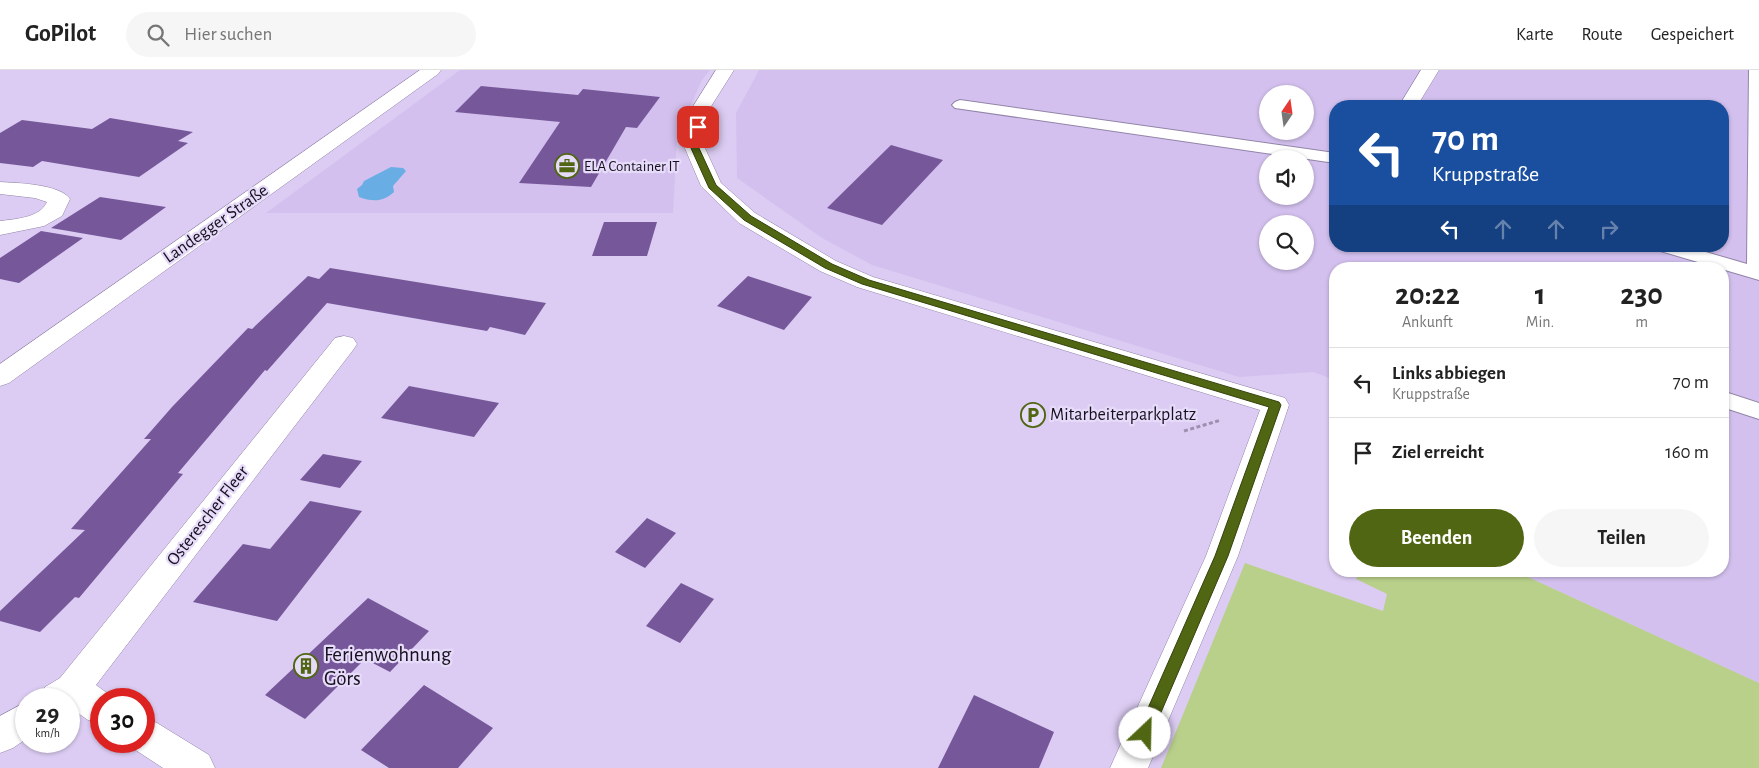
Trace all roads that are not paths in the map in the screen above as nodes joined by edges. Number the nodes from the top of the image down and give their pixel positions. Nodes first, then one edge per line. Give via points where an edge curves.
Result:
1 (432, 70) edge
2 (725, 70) edge
3 (1430, 70) edge
4 (1756, 70) edge
5 (1412, 100) edge
6 (960, 105) dead end
7 (1329, 157) edge
8 (0, 188) edge
9 (1758, 192) edge
10 (0, 228) edge
11 (1675, 252) edge
12 (1691, 261) edge
13 (1729, 268) edge
14 (1758, 274) edge
15 (344, 344) dead end
16 (0, 377) edge
17 (1729, 400) edge
18 (1759, 411) edge
19 (69, 688) edge
20 (15, 726) edge
21 (0, 736) edge
22 (155, 742) edge
23 (196, 768) edge
24 (1129, 768) edge

1 - 16 street, Landegger Straße
2 - 24 street via 701,108 694,146 712,186 756,223 828,266 865,282 1275,405 1222,556
3 - 5 street
4 - 9 lane
6 - 7 lane
8 - 10 street via 38,192 59,199 54,211 36,221
9 - 14 lane
11 - 12 lane
13 - 14 lane
15 - 19 street, Osterescher Fleer
17 - 18 lane
20 - 21 street
22 - 23 street

